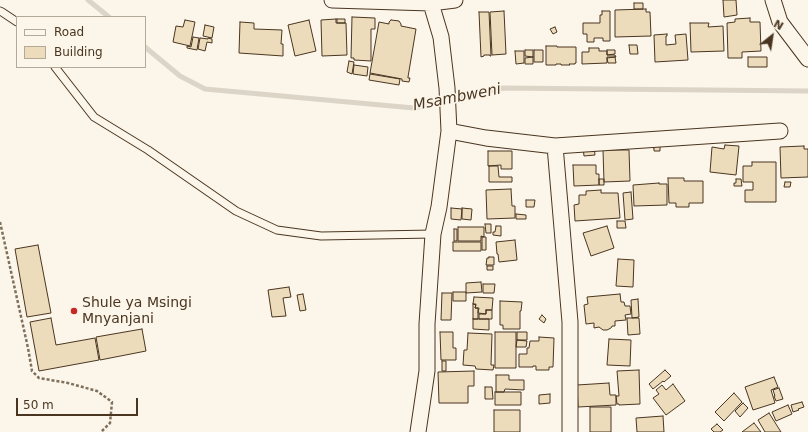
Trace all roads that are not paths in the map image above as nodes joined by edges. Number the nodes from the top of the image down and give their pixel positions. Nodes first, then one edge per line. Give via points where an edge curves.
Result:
1 (332, 0) edge
2 (455, 0) edge
3 (773, 0) edge
4 (431, 2) edge
5 (0, 11) edge
6 (16, 21) edge
7 (808, 59) edge
8 (56, 68) edge
9 (449, 131) junction
10 (780, 131) dead end
11 (555, 146) junction
12 (433, 234) junction
13 (418, 432) edge
14 (570, 432) edge

1 - 4 street
2 - 4 street
3 - 7 street via 780,22
4 - 9 street via 440,38 447,88
5 - 6 lane
8 - 12 lane via 94,117 148,150 236,211 277,230 321,236
9 - 11 street
9 - 12 street via 440,208
10 - 11 street
11 - 14 street via 570,322
12 - 13 street via 427,324 427,371

